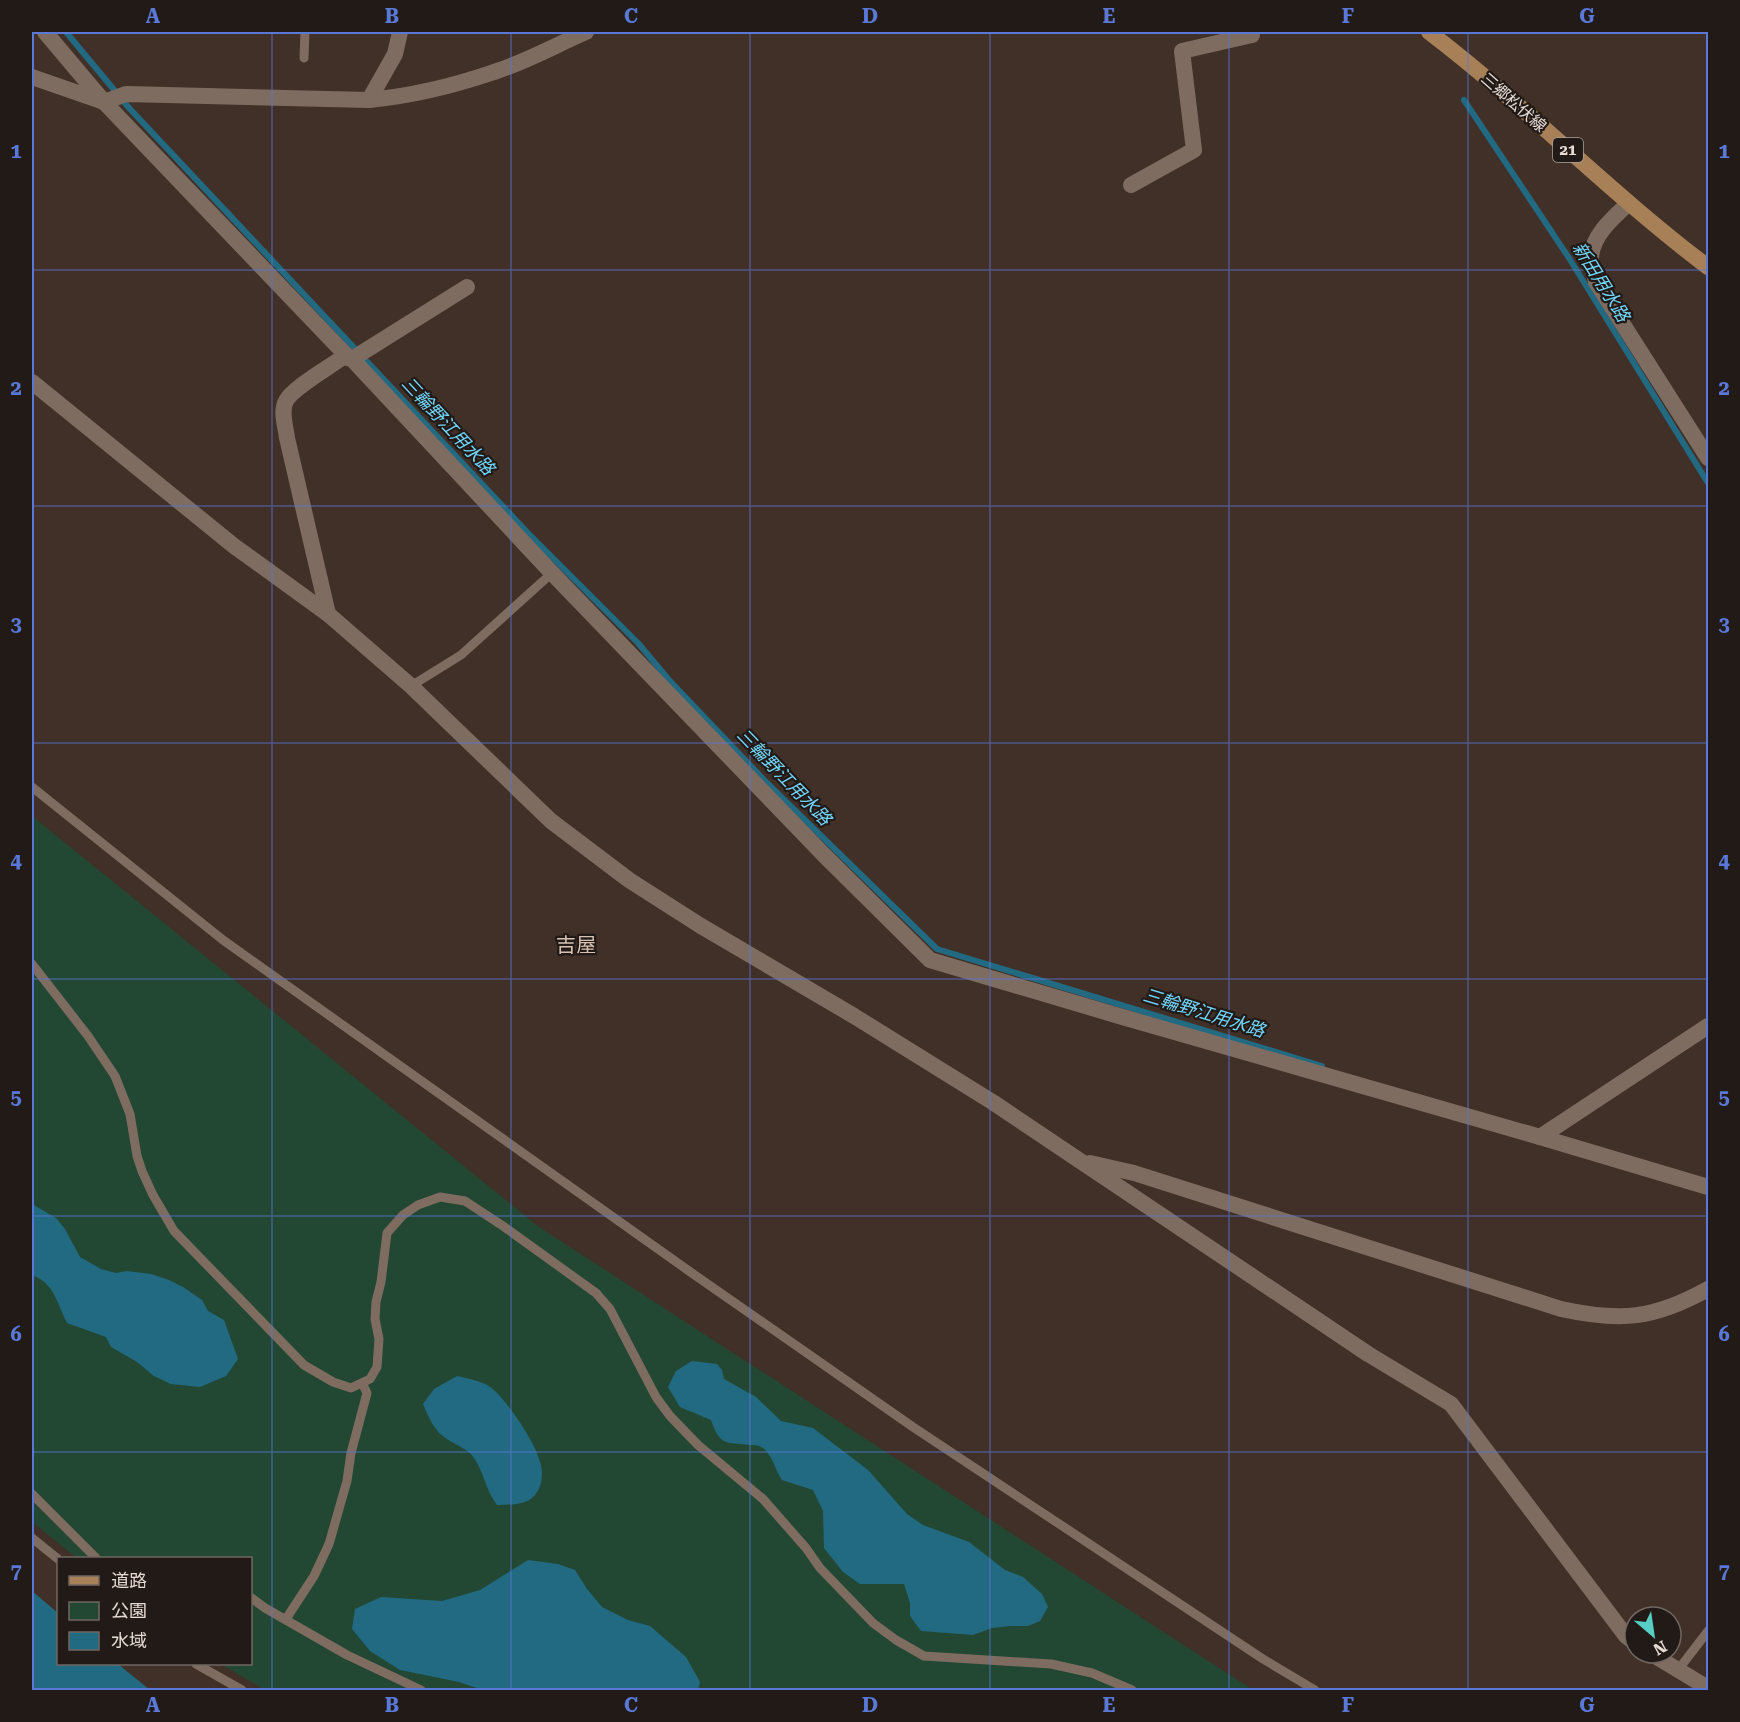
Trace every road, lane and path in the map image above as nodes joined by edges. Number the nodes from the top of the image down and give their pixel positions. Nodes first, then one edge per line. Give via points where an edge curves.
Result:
1 (45, 32) edge
2 (305, 32) edge
3 (400, 32) edge
4 (586, 32) edge
5 (1251, 32) edge
6 (1429, 32) edge
7 (304, 58) dead end
8 (32, 76) edge
9 (369, 100) junction
10 (104, 102) junction
11 (1131, 185) dead end
12 (1629, 203) junction
13 (1708, 267) edge
14 (466, 287) dead end
15 (348, 358) junction
16 (32, 382) edge
17 (1708, 458) edge
18 (552, 573) junction
19 (328, 614) junction
20 (411, 686) junction
21 (32, 787) edge
22 (32, 964) edge
23 (1708, 1026) edge
24 (1540, 1137) junction
25 (1081, 1161) junction
26 (1708, 1187) edge
27 (1708, 1288) edge
28 (362, 1383) junction
29 (32, 1494) edge
30 (32, 1538) edge
31 (57, 1557) edge
32 (95, 1557) edge
33 (252, 1598) edge
34 (286, 1620) junction
35 (1708, 1631) edge
36 (1623, 1632) edge
37 (198, 1665) edge
38 (1670, 1665) edge
39 (1678, 1670) junction
40 (1708, 1688) edge
41 (242, 1690) edge
42 (421, 1690) edge
43 (1132, 1690) edge
44 (1315, 1690) edge

1 - 10 street
2 - 7 lane
3 - 9 street via 395,54
4 - 9 street via 496,72 422,93
5 - 11 street via 1182,51 1194,150
6 - 12 main road, 三郷松伏線 / 21
8 - 10 street
9 - 10 street via 126,94
10 - 15 street
12 - 13 main road, 三郷松伏線 / 21
12 - 17 street via 1605,227 1594,246 1591,258 1596,282
14 - 15 street
15 - 18 street
15 - 19 street via 296,391 286,400 283,413
16 - 19 street via 234,546
18 - 20 lane via 460,655
18 - 24 street via 930,960
19 - 20 street
20 - 25 street via 551,821 629,880 905,1047
21 - 44 lane via 223,940 679,1265 913,1427
22 - 28 lane via 115,1076 130,1114 142,1171 174,1232 304,1365 351,1388
23 - 24 street
24 - 26 street
25 - 27 street via 1134,1173 1580,1313 1621,1317 1649,1314 1687,1301
25 - 36 street via 1368,1354 1451,1404
28 - 34 lane via 367,1394 329,1544
28 - 43 lane via 377,1367 376,1302 387,1233 417,1205 440,1197 465,1201 596,1293 610,1309 670,1416 763,1499 820,1568 873,1623 896,1640 924,1656 1051,1664 1092,1673
29 - 32 lane
30 - 31 lane
33 - 34 lane
34 - 42 lane
35 - 39 lane
37 - 41 lane
38 - 39 street
39 - 40 street

